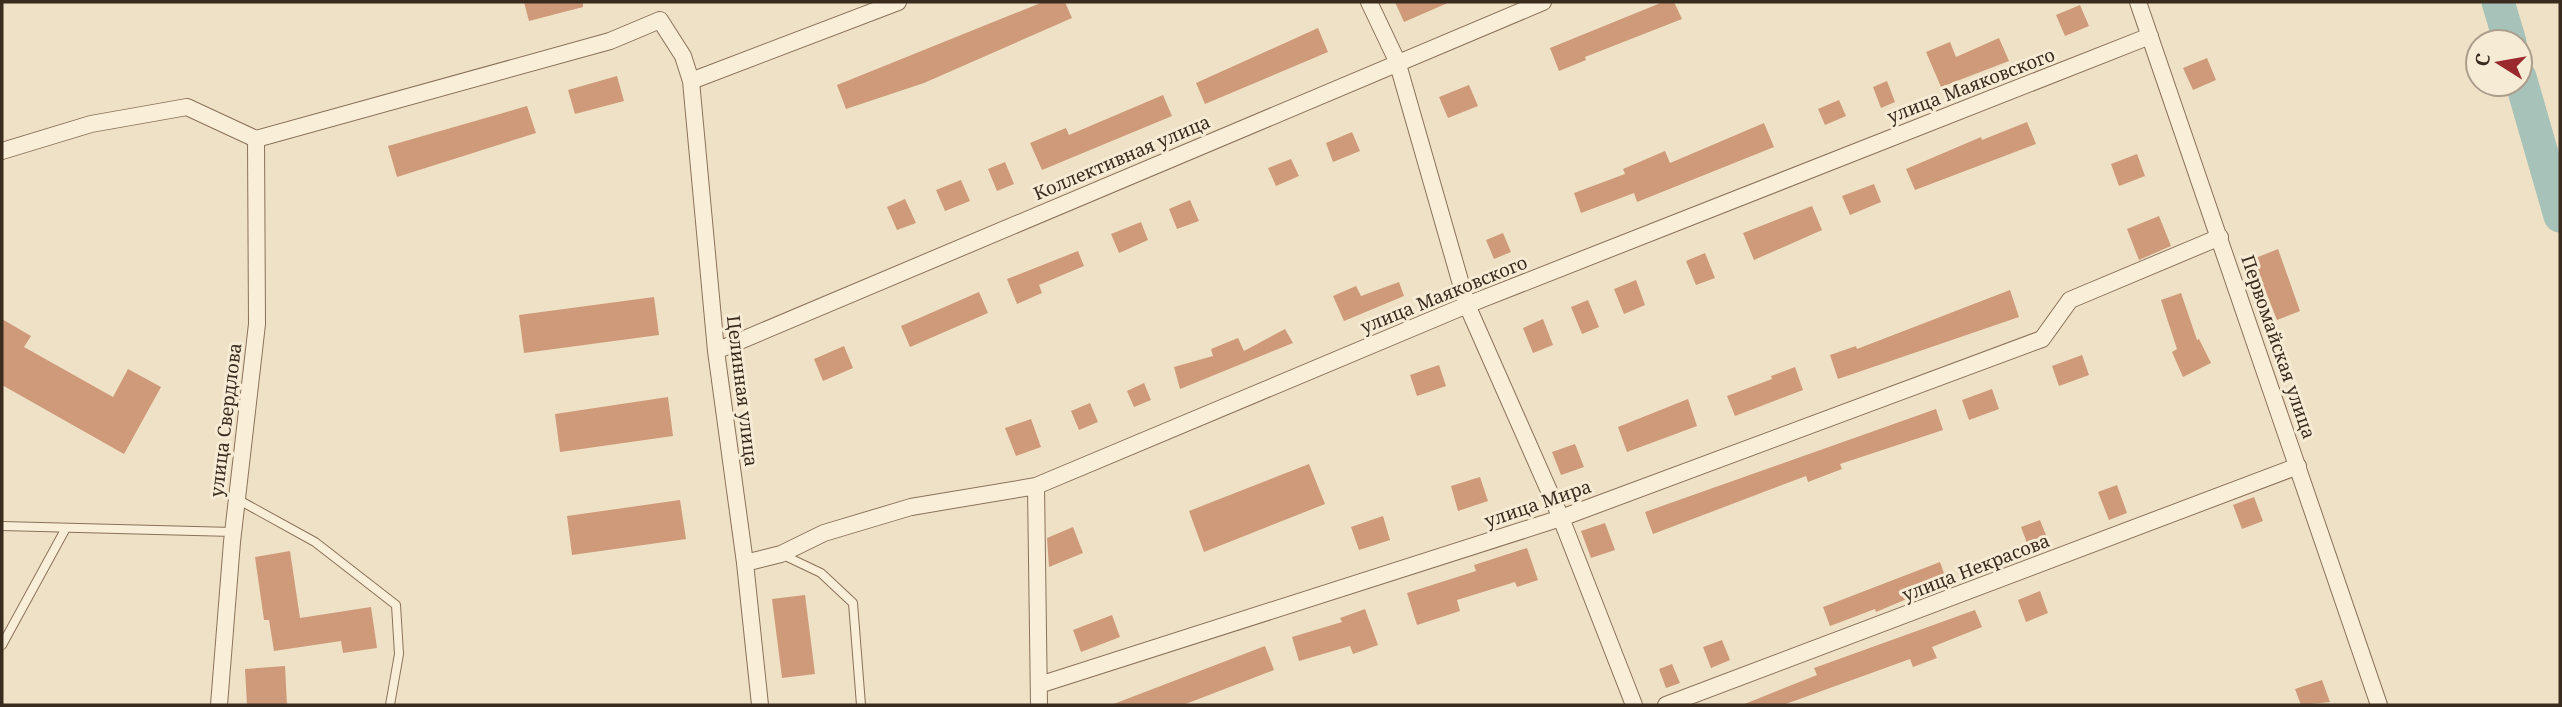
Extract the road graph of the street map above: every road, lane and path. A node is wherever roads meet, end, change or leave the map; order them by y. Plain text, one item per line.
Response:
1 (898, 2) edge
2 (1368, 2) edge
3 (1543, 2) edge
4 (2138, 2) edge
5 (2150, 36) junction
6 (1397, 61) junction
7 (691, 81) junction
8 (256, 139) junction
9 (2, 151) edge
10 (2220, 237) junction
11 (1467, 305) junction
12 (716, 351) junction
13 (2298, 466) junction
14 (1036, 486) junction
15 (237, 499) junction
16 (1562, 518) junction
17 (2, 526) edge
18 (66, 528) junction
19 (233, 532) junction
20 (781, 554) junction
21 (745, 562) junction
22 (2, 645) edge
23 (1039, 685) junction
24 (219, 705) edge
25 (390, 705) edge
26 (760, 705) edge
27 (861, 705) edge
28 (1039, 705) edge
29 (1634, 705) edge
30 (1666, 705) edge
31 (2379, 705) edge

1 - 7 street
2 - 6 street
3 - 6 street, Коллективная улица
4 - 5 street, Первомайская улица
5 - 10 street, Первомайская улица
5 - 11 street, улица Маяковского
6 - 11 street
6 - 12 street, Коллективная улица
7 - 8 street, Целинная улица
7 - 12 street, Целинная улица
8 - 9 street
8 - 15 street, улица Свердлова
10 - 13 street, Первомайская улица
10 - 16 street, улица Мира
11 - 14 street, улица Маяковского
11 - 16 street
12 - 21 street, Целинная улица
13 - 30 street, улица Некрасова
13 - 31 street, Первомайская улица
14 - 20 street, улица Маяковского
14 - 23 street
15 - 19 street, улица Свердлова
15 - 25 lane
16 - 23 street, улица Мира
16 - 29 street
17 - 18 lane
18 - 19 lane
18 - 22 lane
19 - 24 street, улица Свердлова
20 - 21 street, улица Маяковского
20 - 27 lane
21 - 26 street, Целинная улица
23 - 28 street

